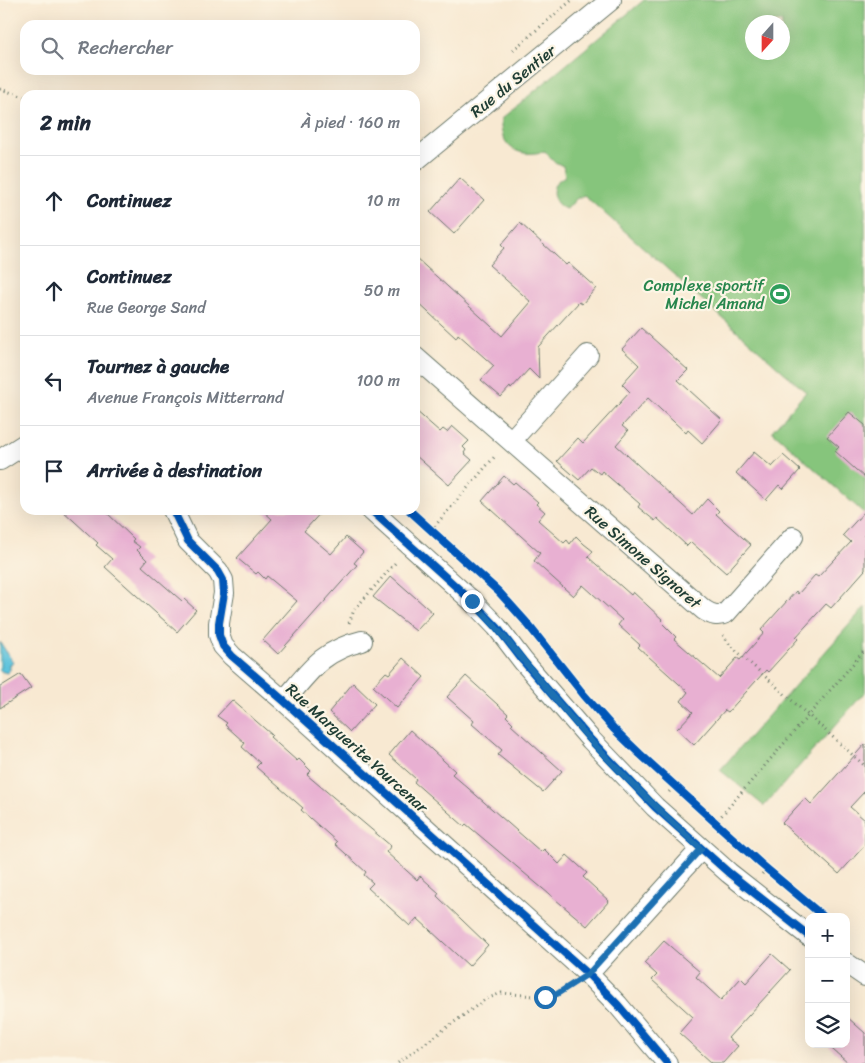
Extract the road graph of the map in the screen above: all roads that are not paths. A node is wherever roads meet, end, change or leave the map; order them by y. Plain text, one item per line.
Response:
1 (611, 0) edge
2 (420, 157) edge
3 (588, 355) dead end
4 (420, 362) edge
5 (505, 446) junction
6 (20, 447) edge
7 (0, 460) edge
8 (176, 515) edge
9 (376, 515) edge
10 (794, 537) dead end
11 (362, 641) dead end
12 (284, 701) junction
13 (701, 849) junction
14 (805, 933) edge
15 (850, 966) edge
16 (588, 974) junction
17 (865, 976) edge
18 (666, 1063) edge

1 - 2 street, Rue du Sentier
3 - 5 street
4 - 5 street, Rue Simone Signoret
5 - 10 street, Rue Simone Signoret
6 - 7 street
8 - 12 street, Rue Marguerite Yourcenar
9 - 13 street
11 - 12 street
12 - 16 street, Rue Marguerite Yourcenar
13 - 14 street
13 - 16 street
15 - 17 street
16 - 18 street, Rue Marguerite Yourcenar

